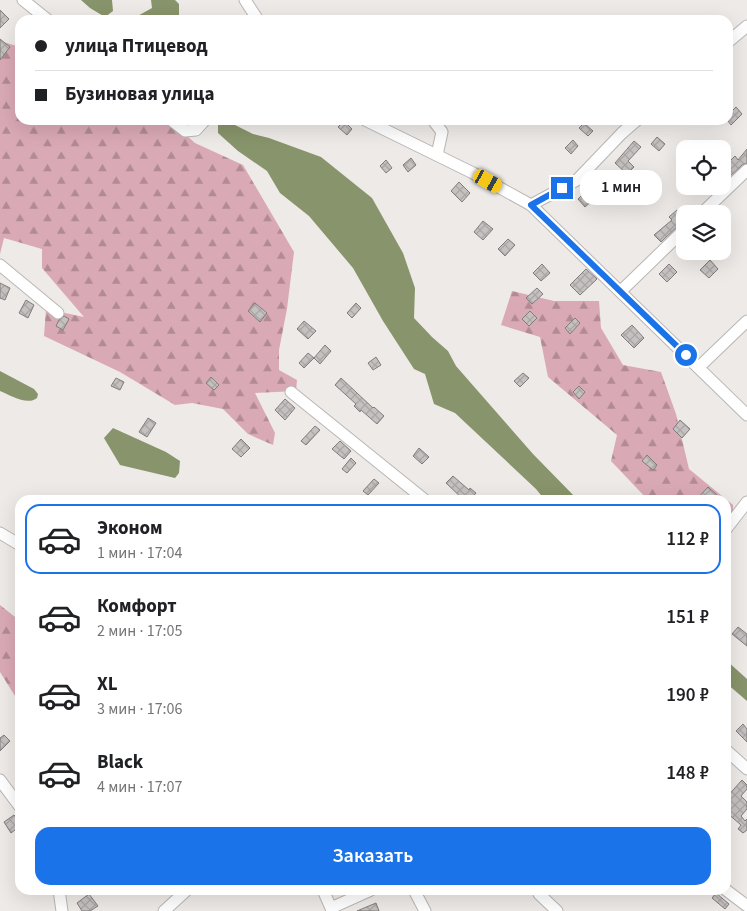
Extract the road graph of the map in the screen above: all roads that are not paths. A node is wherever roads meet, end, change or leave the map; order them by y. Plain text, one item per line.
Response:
1 (23, 0) edge
2 (244, 0) edge
3 (42, 15) edge
4 (254, 15) edge
5 (746, 27) edge
6 (733, 29) edge
7 (733, 38) edge
8 (177, 125) edge
9 (200, 125) edge
10 (374, 125) edge
11 (437, 125) edge
12 (631, 125) edge
13 (437, 155) junction
14 (747, 170) edge
15 (531, 205) junction
16 (710, 205) edge
17 (676, 238) edge
18 (0, 265) edge
19 (620, 291) junction
20 (58, 313) dead end
21 (747, 321) edge
22 (699, 367) junction
23 (291, 392) dead end
24 (747, 415) edge
25 (419, 495) edge
26 (747, 502) edge
27 (731, 523) edge
28 (0, 533) edge
29 (15, 541) edge
30 (731, 755) edge
31 (747, 769) edge
32 (0, 780) edge
33 (15, 800) edge
34 (731, 894) edge
35 (60, 895) edge
36 (182, 895) edge
37 (326, 895) edge
38 (360, 895) edge
39 (417, 895) edge
40 (540, 895) edge
41 (747, 906) edge
42 (62, 911) edge
43 (164, 911) edge
44 (425, 911) edge
45 (557, 911) edge

1 - 3 street
2 - 4 street
5 - 6 street
5 - 7 street
8 - 9 street
10 - 13 street
11 - 13 street
12 - 15 street
13 - 15 street
14 - 16 street
15 - 19 street
17 - 19 street
18 - 20 street
19 - 22 street
21 - 22 street
22 - 24 street
23 - 25 street
26 - 27 street
28 - 29 street
30 - 31 street
32 - 33 street
34 - 41 street
35 - 42 street
36 - 43 street
37 - 38 street
39 - 44 street
40 - 45 street

